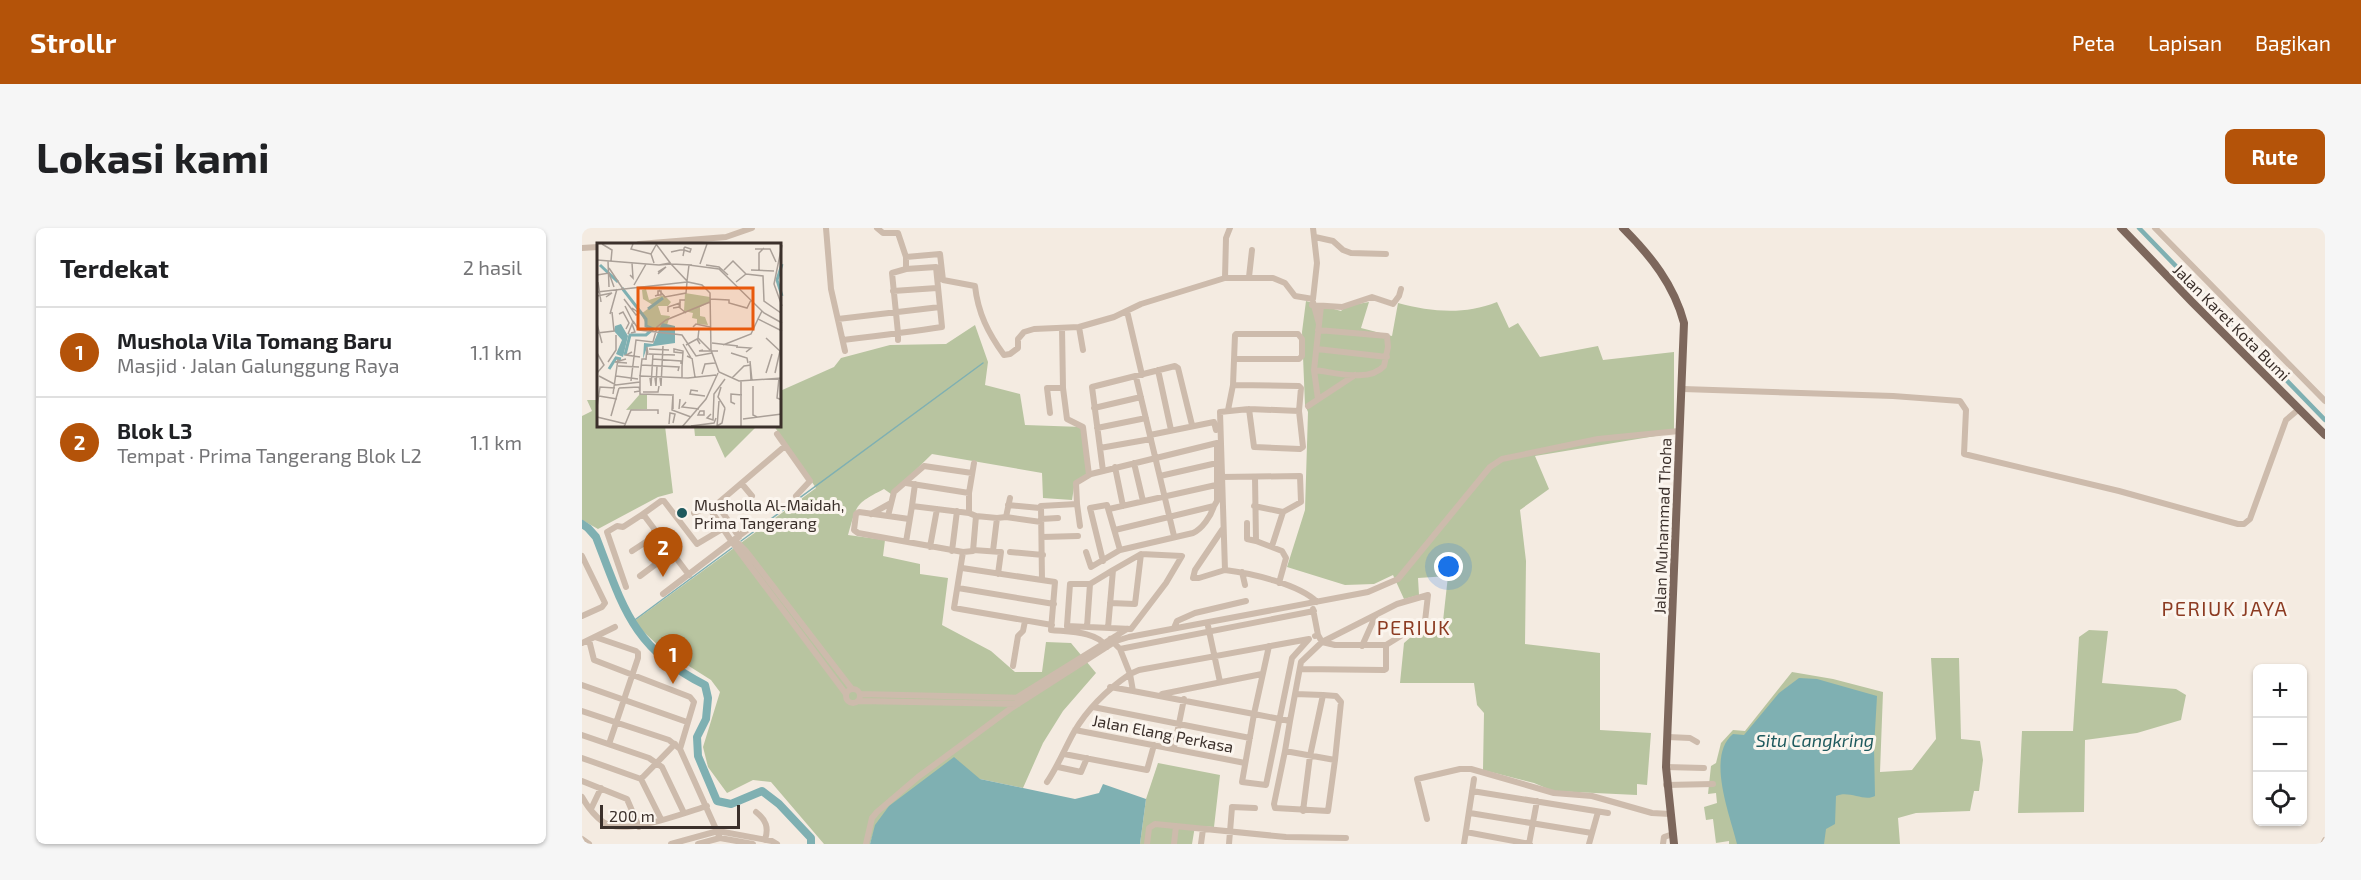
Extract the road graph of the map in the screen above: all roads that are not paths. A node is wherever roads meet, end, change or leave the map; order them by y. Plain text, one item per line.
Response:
1 (752, 228) edge
2 (826, 228) edge
3 (877, 228) edge
4 (1230, 228) edge
5 (1313, 228) edge
6 (1623, 228) edge
7 (2121, 228) edge
8 (2155, 228) edge
9 (1316, 237) junction
10 (651, 243) edge
11 (597, 247) edge
12 (582, 248) edge
13 (1252, 250) dead end
14 (1386, 254) dead end
15 (906, 257) junction
16 (906, 269) junction
17 (1249, 277) junction
18 (1225, 278) junction
19 (938, 288) junction
20 (1401, 289) dead end
21 (893, 291) junction
22 (1313, 302) junction
23 (1321, 306) junction
24 (940, 307) junction
25 (1127, 311) junction
26 (895, 312) junction
27 (838, 319) junction
28 (1079, 327) junction
29 (1319, 327) junction
30 (1062, 328) junction
31 (898, 336) junction
32 (843, 340) junction
33 (1317, 349) junction
34 (1083, 350) dead end
35 (845, 351) dead end
36 (1386, 357) junction
37 (1234, 359) junction
38 (1158, 370) junction
39 (1314, 370) junction
40 (1356, 375) junction
41 (1139, 376) junction
42 (1233, 386) junction
43 (1063, 388) junction
44 (1683, 389) junction
45 (1141, 397) junction
46 (1318, 399) junction
47 (2325, 401) edge
48 (1308, 406) dead end
49 (1094, 408) junction
50 (1249, 409) junction
51 (2300, 409) junction
52 (1228, 410) junction
53 (1299, 411) junction
54 (1050, 413) dead end
55 (1146, 418) junction
56 (1191, 425) junction
57 (1097, 429) junction
58 (1171, 430) junction
59 (1679, 431) junction
60 (777, 434) dead end
61 (2325, 435) edge
62 (1150, 437) junction
63 (1217, 443) junction
64 (785, 446) junction
65 (1100, 448) junction
66 (1156, 458) junction
67 (1217, 462) junction
68 (974, 463) dead end
69 (1134, 463) junction
70 (1115, 467) junction
71 (1103, 471) junction
72 (972, 473) junction
73 (1089, 475) junction
74 (1160, 476) junction
75 (1222, 477) junction
76 (1255, 477) junction
77 (906, 483) junction
78 (742, 484) junction
79 (915, 484) junction
80 (1216, 485) junction
81 (969, 493) junction
82 (752, 496) dead end
83 (796, 496) dead end
84 (1165, 496) junction
85 (1143, 501) junction
86 (891, 503) junction
87 (1077, 504) junction
88 (912, 506) junction
89 (1123, 506) junction
90 (1214, 506) junction
91 (1254, 506) junction
92 (1040, 508) junction
93 (937, 509) junction
94 (1109, 509) junction
95 (957, 511) junction
96 (1283, 512) junction
97 (694, 513) dead end
98 (969, 513) junction
99 (643, 514) junction
100 (871, 514) junction
101 (888, 516) junction
102 (976, 516) junction
103 (1006, 517) junction
104 (1170, 517) junction
105 (997, 518) junction
106 (1058, 518) dead end
107 (909, 519) junction
108 (1041, 520) junction
109 (756, 523) dead end
110 (1247, 523) dead end
111 (1080, 526) dead end
112 (724, 528) junction
113 (1115, 530) junction
114 (1222, 530) junction
115 (658, 534) junction
116 (1077, 536) dead end
117 (1174, 536) junction
118 (1042, 537) junction
119 (735, 540) junction
120 (1256, 541) junction
121 (906, 542) junction
122 (1272, 546) junction
123 (930, 547) junction
124 (952, 550) junction
125 (973, 550) junction
126 (1120, 550) junction
127 (632, 551) dead end
128 (993, 551) junction
129 (672, 552) junction
130 (963, 552) junction
131 (1010, 552) dead end
132 (1086, 552) dead end
133 (1141, 554) junction
134 (1043, 555) junction
135 (582, 556) edge
136 (1103, 561) junction
137 (962, 568) junction
138 (1113, 570) junction
139 (1225, 570) junction
140 (1242, 572) junction
141 (998, 574) junction
142 (689, 575) junction
143 (640, 576) dead end
144 (1042, 580) junction
145 (1279, 583) junction
146 (1090, 584) junction
147 (1245, 585) dead end
148 (626, 587) dead end
149 (958, 588) junction
150 (663, 594) dead end
151 (1246, 601) dead end
152 (1315, 602) junction
153 (1110, 603) junction
154 (1054, 604) junction
155 (1135, 604) junction
156 (1147, 605) junction
157 (1226, 606) junction
158 (1314, 611) junction
159 (582, 616) edge
160 (1375, 616) junction
161 (1228, 619) junction
162 (1025, 621) junction
163 (1207, 622) junction
164 (1052, 625) junction
165 (615, 627) dead end
166 (1087, 627) junction
167 (1108, 628) junction
168 (1174, 628) junction
169 (1129, 629) junction
170 (1209, 630) junction
171 (1149, 633) junction
172 (1137, 635) junction
173 (1318, 635) junction
174 (1309, 639) junction
175 (589, 640) edge
176 (1150, 641) junction
177 (1322, 642) junction
178 (1109, 643) junction
179 (1386, 645) junction
180 (1269, 646) junction
181 (1362, 646) junction
182 (1120, 649) junction
183 (1216, 656) junction
184 (1013, 666) dead end
185 (1300, 669) junction
186 (633, 674) junction
187 (1130, 674) junction
188 (1262, 674) junction
189 (1220, 682) junction
190 (582, 685) edge
191 (1110, 687) junction
192 (852, 689) junction
193 (1133, 691) junction
194 (846, 694) junction
195 (1295, 694) junction
196 (1158, 695) junction
197 (1323, 695) junction
198 (859, 698) junction
199 (1184, 699) junction
200 (625, 700) junction
201 (1015, 703) junction
202 (1093, 708) junction
203 (582, 711) edge
204 (1254, 714) junction
205 (1280, 719) junction
206 (1290, 721) junction
207 (687, 722) junction
208 (617, 723) junction
209 (1178, 725) junction
210 (1075, 730) junction
211 (582, 735) edge
212 (1668, 737) junction
213 (1250, 738) junction
214 (1697, 742) dead end
215 (609, 744) junction
216 (1154, 745) junction
217 (677, 746) junction
218 (1174, 748) junction
219 (1285, 751) junction
220 (1064, 754) junction
221 (1310, 756) junction
222 (582, 758) edge
223 (1087, 759) junction
224 (1335, 760) junction
225 (656, 762) junction
226 (1245, 763) junction
227 (1058, 766) junction
228 (1666, 767) junction
229 (1704, 768) dead end
230 (641, 779) junction
231 (1474, 779) dead end
232 (582, 781) edge
233 (1047, 782) dead end
234 (1713, 784) dead end
235 (1666, 785) junction
236 (601, 788) junction
237 (1472, 791) junction
238 (582, 797) edge
239 (1537, 801) junction
240 (706, 806) junction
241 (1255, 808) dead end
242 (591, 809) junction
243 (1303, 811) junction
244 (756, 812) dead end
245 (1598, 812) junction
246 (684, 813) junction
247 (1470, 813) junction
248 (1608, 813) dead end
249 (1670, 814) junction
250 (661, 819) junction
251 (1427, 819) dead end
252 (1533, 823) junction
253 (1176, 826) junction
254 (639, 827) junction
255 (1203, 829) junction
256 (718, 831) junction
257 (1230, 832) junction
258 (1466, 832) junction
259 (1592, 833) junction
260 (1672, 834) junction
261 (720, 838) junction
262 (1346, 838) dead end
263 (582, 839) edge
264 (765, 840) junction
265 (1286, 840) edge
266 (2325, 840) edge
267 (1517, 843) edge
268 (589, 844) edge
269 (670, 844) edge
270 (698, 844) edge
271 (753, 844) edge
272 (777, 844) edge
273 (866, 844) edge
274 (1147, 844) edge
275 (1174, 844) edge
276 (1201, 844) edge
277 (1229, 844) edge
278 (1464, 844) edge
279 (1530, 844) edge
280 (1589, 844) edge
281 (1663, 844) edge
282 (1674, 844) edge
283 (2323, 844) edge

1 - 10 street
2 - 27 street
3 - 15 street
4 - 18 street
5 - 9 street
6 - 44 main road, Jalan Muhammad Thoha
7 - 51 main road, Jalan Karet Kota Bumi
8 - 47 street
9 - 14 street
9 - 22 street
11 - 12 street
13 - 17 street
15 - 16 street
15 - 30 street
16 - 19 street
16 - 21 street
17 - 18 street
17 - 22 street
18 - 25 street
19 - 21 street
19 - 24 street
20 - 23 street
21 - 26 street
22 - 23 street
22 - 29 street
23 - 29 street
24 - 26 street
24 - 31 street
25 - 28 street
25 - 41 street
26 - 27 street
26 - 31 street
27 - 32 street
28 - 30 street
28 - 34 street
29 - 33 street
29 - 36 street
30 - 43 street
31 - 32 street
32 - 35 street
33 - 36 street
33 - 39 street
36 - 40 street
37 - 37 street
37 - 42 street
38 - 41 street
38 - 56 street
38 - 58 street
39 - 40 street
39 - 46 street
40 - 46 street
41 - 45 street
41 - 49 street
42 - 52 street
42 - 53 street
43 - 54 street
43 - 73 street
44 - 51 street
44 - 59 main road, Jalan Muhammad Thoha
45 - 49 street
45 - 55 street
46 - 48 street
49 - 57 street
50 - 52 street
50 - 53 street
50 - 53 street
51 - 61 main road, Jalan Karet Kota Bumi
52 - 75 street
55 - 57 street
55 - 62 street
56 - 58 street
56 - 63 street
57 - 65 street
58 - 62 street
59 - 152 street
59 - 212 main road, Jalan Muhammad Thoha
60 - 64 street
62 - 65 street
62 - 66 street
63 - 66 street
63 - 67 street
64 - 78 street
64 - 83 street
65 - 71 street
66 - 69 street
66 - 74 street
67 - 74 street
67 - 80 street
68 - 72 street
69 - 70 street
69 - 85 street
70 - 71 street
70 - 89 street
71 - 73 street
72 - 77 street
72 - 81 street
73 - 87 street
74 - 84 street
75 - 76 street
75 - 114 street
76 - 91 street
76 - 96 street
77 - 79 street
77 - 86 street
78 - 82 street
78 - 119 street
79 - 81 street
79 - 88 street
80 - 84 street
80 - 90 street
81 - 98 street
84 - 85 street
84 - 104 street
85 - 89 street
86 - 100 street
86 - 101 street
87 - 92 street
87 - 111 street
88 - 93 street
88 - 107 street
89 - 94 street
90 - 104 street
90 - 117 street
91 - 96 street
91 - 120 street
92 - 103 street
92 - 108 street
93 - 95 street
93 - 123 street
94 - 113 street
94 - 136 street
95 - 98 street
95 - 124 street
96 - 122 street
97 - 112 street
98 - 102 street
99 - 112 street
99 - 115 street
99 - 148 street
100 - 101 street
100 - 121 street
101 - 107 street
102 - 105 street
102 - 125 street
103 - 105 street
103 - 108 street
104 - 113 street
104 - 117 street
105 - 128 street
106 - 108 street
107 - 121 street
108 - 118 street
109 - 119 street
110 - 120 street
112 - 119 street
113 - 126 street
114 - 139 street
114 - 139 street
115 - 127 street
115 - 129 street
116 - 118 street
117 - 126 street
118 - 134 street
119 - 142 street
119 - 192 street
119 - 194 street
120 - 122 street
121 - 123 street
122 - 145 street
123 - 124 street
124 - 130 street
125 - 128 street
125 - 130 street
126 - 136 street
128 - 141 street
129 - 142 street
129 - 143 street
130 - 137 street
131 - 134 street
132 - 136 street
133 - 138 street
133 - 155 street
133 - 156 street
134 - 144 street
135 - 159 street
137 - 141 street
137 - 149 street
138 - 146 street
138 - 153 street
139 - 140 street
140 - 145 street
140 - 147 street
141 - 144 street
142 - 150 street
144 - 154 street
145 - 152 street
146 - 166 street
146 - 166 street
149 - 154 street
149 - 162 street
151 - 157 street
152 - 158 street
152 - 161 street
153 - 155 street
153 - 167 street
154 - 164 street
155 - 156 street
156 - 169 street
157 - 161 street
157 - 168 street
158 - 170 street
158 - 173 street
160 - 177 street
160 - 179 street
160 - 181 street
161 - 163 street
162 - 164 street
162 - 184 street
163 - 168 street
163 - 170 street
164 - 178 street
165 - 175 street
166 - 167 street
167 - 169 street
168 - 171 street
169 - 172 street
169 - 178 street
170 - 176 street
170 - 183 street
171 - 172 street
171 - 176 street
172 - 178 street
173 - 174 street
173 - 177 street
174 - 180 street
174 - 205 street
175 - 186 street
175 - 186 street
176 - 182 street
177 - 181 street
177 - 185 street
178 - 182 street
178 - 201 street
178 - 201 street
179 - 181 street
179 - 185 street
180 - 183 street
180 - 188 street
182 - 187 street
183 - 187 street
183 - 189 street
185 - 195 street
186 - 200 street
186 - 207 street
187 - 191 street
187 - 193 street
188 - 189 street
188 - 204 street
189 - 196 street
190 - 200 street
191 - 193 street
191 - 202 street
192 - 194 street
192 - 198 street
193 - 196 street
194 - 198 street
195 - 197 street
195 - 206 street
196 - 199 street
197 - 221 street
197 - 224 street
198 - 201 street
199 - 204 street
199 - 209 street
200 - 207 street
200 - 208 street
201 - 273 street
202 - 209 street
202 - 210 street
203 - 208 street
204 - 205 street
204 - 213 street
205 - 206 street
205 - 226 street
206 - 219 street
207 - 217 street
208 - 215 street
208 - 217 street
209 - 213 street
209 - 218 street
210 - 216 street, Jalan Elang Perkasa
210 - 220 street
211 - 215 street
212 - 214 street
212 - 228 main road, Jalan Muhammad Thoha
213 - 226 street
215 - 225 street
216 - 218 street, Jalan Elang Perkasa
216 - 223 street
217 - 225 street
217 - 240 street
218 - 226 street, Jalan Elang Perkasa
219 - 221 street
219 - 243 street
220 - 223 street
220 - 227 street
221 - 224 street
221 - 243 street
222 - 230 street
223 - 227 street
224 - 243 street
225 - 230 street
225 - 246 street
227 - 233 street
228 - 229 street
228 - 235 main road, Jalan Muhammad Thoha
230 - 250 street
231 - 237 street
232 - 236 street
234 - 235 street
235 - 249 main road, Jalan Muhammad Thoha
236 - 242 street
236 - 254 street
237 - 239 street
237 - 247 street
238 - 242 street
239 - 245 street
239 - 252 street
240 - 246 street
240 - 256 street
241 - 257 street
242 - 254 street
244 - 264 street
245 - 248 street
245 - 259 street
246 - 250 street
247 - 252 street
247 - 258 street
249 - 251 street
249 - 260 main road, Jalan Muhammad Thoha
250 - 254 street
252 - 259 street
252 - 279 street
253 - 255 street
253 - 274 street
253 - 275 street
255 - 257 street
255 - 276 street
256 - 261 street
256 - 264 street
256 - 269 street
257 - 265 street
257 - 277 street
258 - 267 street
258 - 278 street
259 - 280 street
260 - 281 street
260 - 282 main road, Jalan Muhammad Thoha
261 - 270 street
261 - 271 street
262 - 265 street
263 - 268 street
264 - 272 street
266 - 283 street
267 - 279 street

